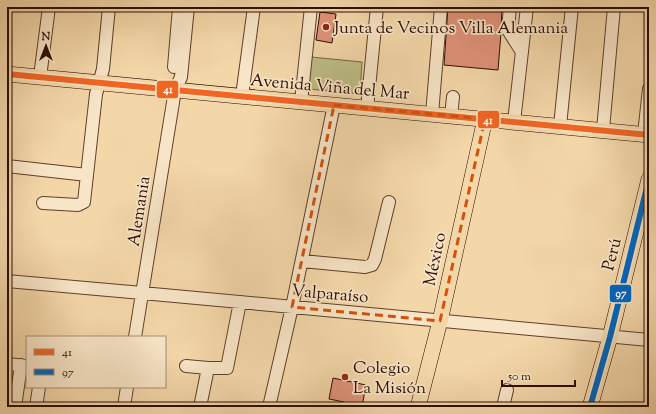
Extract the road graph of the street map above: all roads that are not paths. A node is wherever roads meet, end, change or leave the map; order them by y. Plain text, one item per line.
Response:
1 (49, 7) edge
2 (109, 7) edge
3 (179, 7) edge
4 (188, 7) edge
5 (254, 7) edge
6 (311, 7) edge
7 (377, 7) edge
8 (441, 7) edge
9 (510, 7) edge
10 (527, 7) edge
11 (572, 7) edge
12 (614, 7) edge
13 (522, 52) junction
14 (7, 74) edge
15 (40, 77) junction
16 (100, 83) junction
17 (649, 89) edge
18 (175, 90) junction
19 (242, 96) junction
20 (453, 97) dead end
21 (301, 102) junction
22 (334, 105) junction
23 (367, 108) junction
24 (432, 114) junction
25 (451, 116) junction
26 (484, 119) junction
27 (514, 122) junction
28 (560, 126) junction
29 (602, 130) junction
30 (647, 135) edge
31 (7, 166) edge
32 (87, 176) junction
33 (649, 179) edge
34 (389, 202) dead end
35 (43, 203) dead end
36 (302, 261) junction
37 (7, 281) edge
38 (142, 293) junction
39 (240, 302) junction
40 (292, 307) junction
41 (440, 321) junction
42 (135, 336) edge
43 (610, 337) junction
44 (649, 340) edge
45 (7, 364) edge
46 (24, 366) edge
47 (186, 366) dead end
48 (208, 368) junction
49 (39, 388) edge
50 (127, 388) edge
51 (507, 390) dead end
52 (15, 407) edge
53 (36, 407) edge
54 (124, 407) edge
55 (200, 407) edge
56 (269, 407) edge
57 (418, 407) edge
58 (503, 407) edge
59 (590, 407) edge

1 - 15 street
2 - 16 street
3 - 18 street, Alemania
4 - 18 street, Alemania
5 - 19 street
6 - 21 street
7 - 23 street
8 - 24 street
9 - 13 street
10 - 13 street
11 - 28 street
12 - 29 street
13 - 27 street
14 - 15 main road, Avenida Viña del Mar
15 - 16 main road, Avenida Viña del Mar
16 - 18 main road, Avenida Viña del Mar
16 - 32 street
17 - 30 street
18 - 19 main road, Avenida Viña del Mar
18 - 38 street, Alemania
19 - 21 main road, Avenida Viña del Mar
20 - 25 street
21 - 22 main road, Avenida Viña del Mar
22 - 23 main road, Avenida Viña del Mar
22 - 36 street
23 - 24 main road, Avenida Viña del Mar
24 - 25 main road, Avenida Viña del Mar
25 - 26 main road, Avenida Viña del Mar
26 - 27 main road, Avenida Viña del Mar
26 - 41 main road, México
27 - 28 main road, Avenida Viña del Mar
28 - 29 main road, Avenida Viña del Mar
29 - 30 main road, Avenida Viña del Mar
31 - 32 street
32 - 35 street
33 - 43 main road, Perú
34 - 36 street
36 - 40 street
37 - 38 street, Valparaíso
38 - 39 street, Valparaíso
38 - 42 street, Alemania
39 - 40 street, Valparaíso
39 - 48 street
40 - 41 street, Valparaíso
40 - 56 street
41 - 43 street, Valparaíso
41 - 57 main road, México
43 - 44 street, Valparaíso
43 - 59 main road, Perú
45 - 46 street
46 - 52 street
47 - 48 street
48 - 55 street
49 - 53 street
50 - 54 street
51 - 58 street

